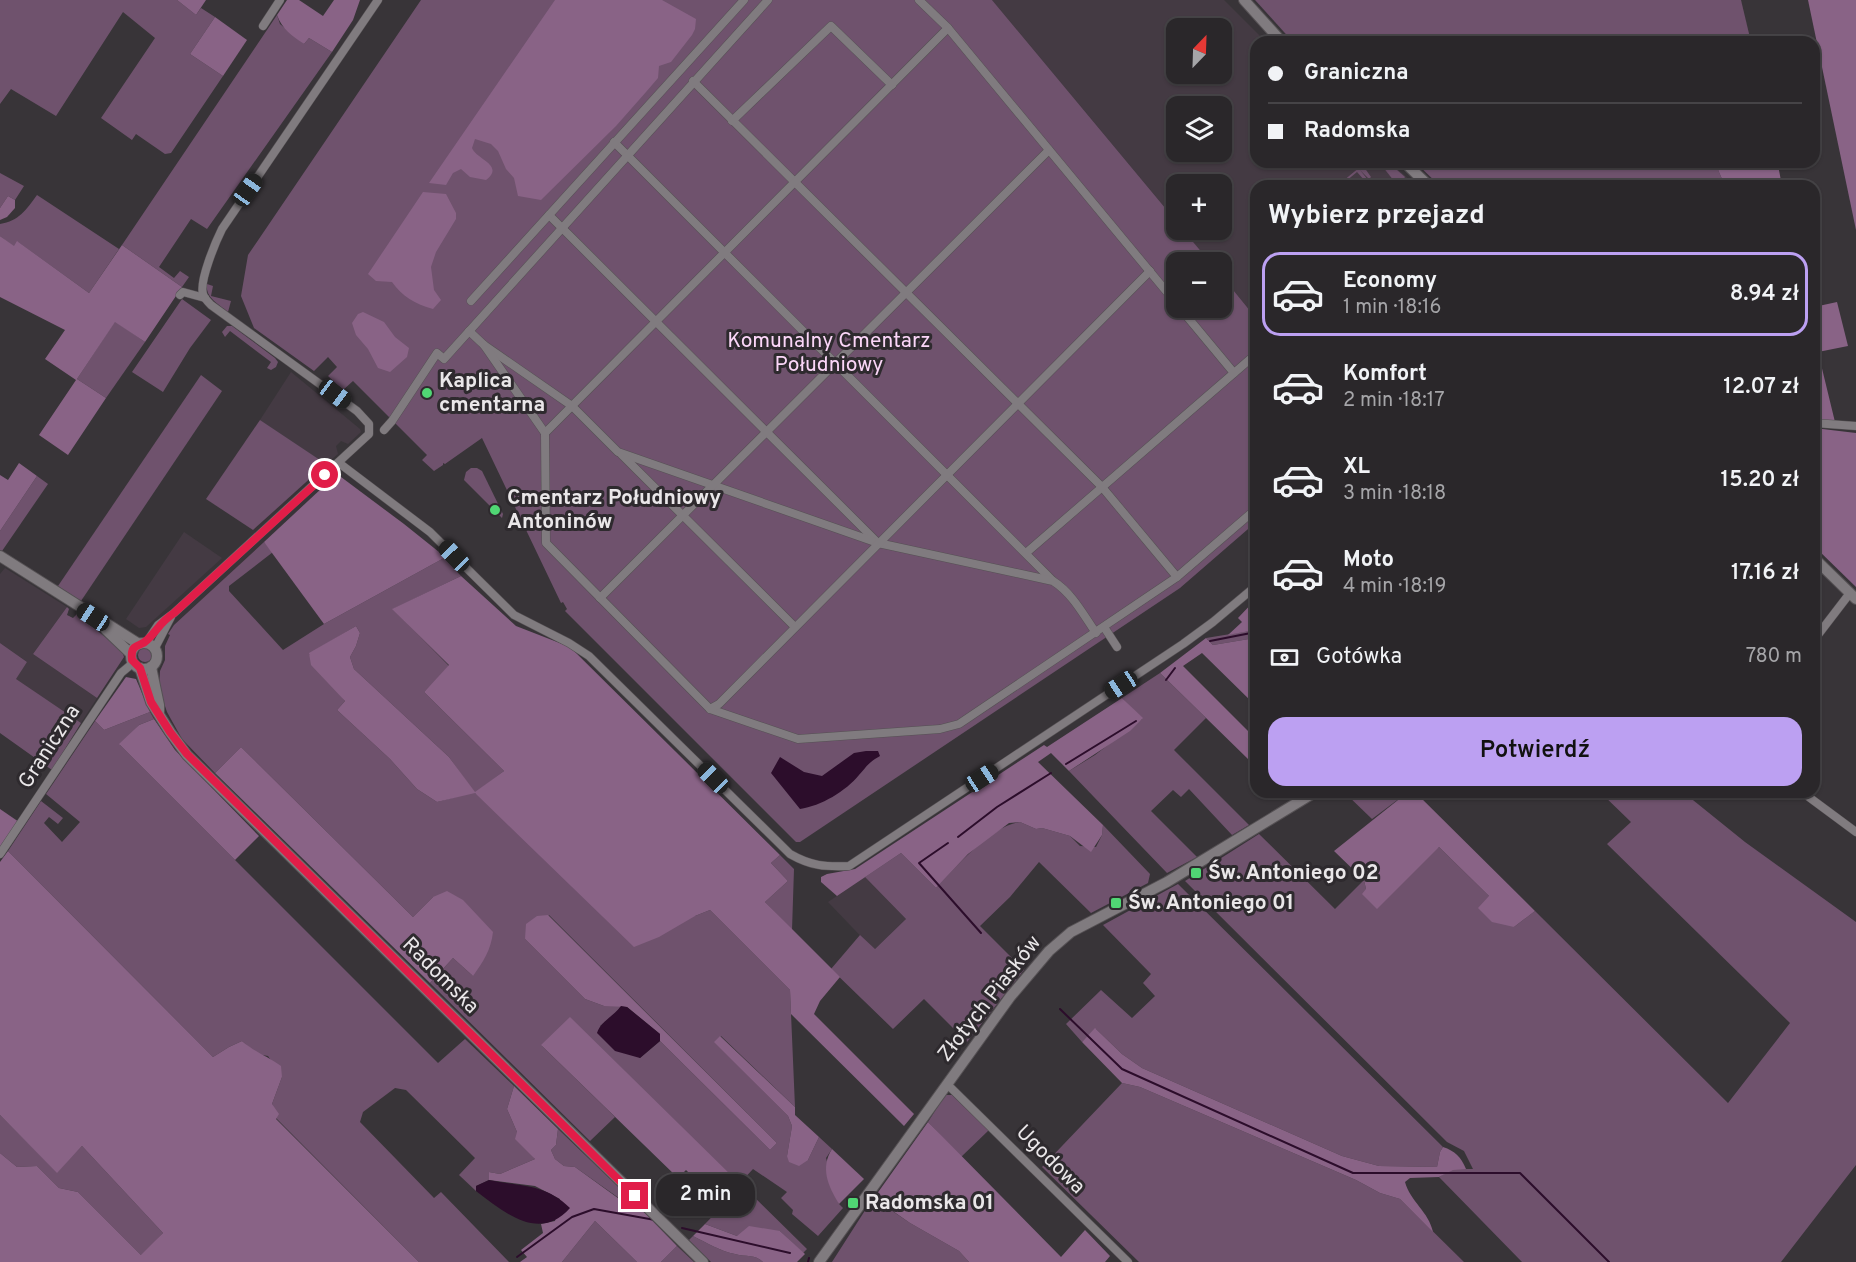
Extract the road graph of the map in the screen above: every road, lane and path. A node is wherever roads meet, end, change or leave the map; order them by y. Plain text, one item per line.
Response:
1 (280, 0) edge
2 (378, 0) edge
3 (744, 0) edge
4 (768, 0) edge
5 (919, 0) edge
6 (1245, 0) edge
7 (263, 26) dead end
8 (948, 28) junction
9 (1277, 36) edge
10 (693, 81) junction
11 (892, 85) junction
12 (732, 121) junction
13 (614, 142) junction
14 (1049, 150) junction
15 (628, 155) junction
16 (1410, 168) edge
17 (1423, 180) edge
18 (795, 183) junction
19 (549, 215) junction
20 (562, 227) junction
21 (725, 252) junction
22 (1150, 271) junction
23 (1166, 291) edge
24 (906, 293) junction
25 (180, 295) dead end
26 (205, 298) junction
27 (471, 301) dead end
28 (1188, 318) edge
29 (656, 322) junction
30 (469, 331) junction
31 (484, 345) junction
32 (1250, 359) edge
33 (836, 363) junction
34 (1234, 373) junction
35 (1017, 403) junction
36 (572, 406) junction
37 (1820, 423) edge
38 (1856, 426) edge
39 (384, 430) dead end
40 (766, 432) junction
41 (545, 433) junction
42 (618, 452) junction
43 (339, 463) junction
44 (947, 474) junction
45 (715, 486) junction
46 (1102, 487) junction
47 (1250, 514) edge
48 (683, 516) junction
49 (878, 543) junction
50 (1026, 553) junction
51 (1, 559) edge
52 (1820, 564) edge
53 (1177, 577) junction
54 (1053, 580) junction
55 (1250, 591) edge
56 (1853, 596) edge
57 (600, 598) junction
58 (93, 617) junction
59 (795, 627) junction
60 (1104, 627) junction
61 (1095, 633) junction
62 (1820, 633) edge
63 (146, 645) junction
64 (1117, 647) dead end
65 (139, 663) junction
66 (710, 709) junction
67 (1305, 798) edge
68 (1810, 798) edge
69 (1856, 832) edge
70 (0, 854) edge
71 (948, 1085) junction
72 (703, 1262) edge
73 (819, 1262) edge
74 (1128, 1262) edge

1 - 7 street
2 - 26 street
3 - 13 street
4 - 10 street
5 - 8 street
6 - 9 street
8 - 11 street
8 - 14 street
10 - 12 street
10 - 15 street
11 - 12 street
11 - 18 street
12 - 18 street
13 - 15 street
13 - 19 street
14 - 22 street
14 - 24 street
15 - 20 street
15 - 21 street
16 - 17 street
18 - 21 street
18 - 24 street
19 - 20 street
19 - 27 street
20 - 29 street
20 - 30 street
21 - 29 street
21 - 33 street
22 - 23 street
22 - 35 street
24 - 33 street
24 - 35 street
25 - 26 street
26 - 43 street
28 - 34 street
29 - 36 street
29 - 40 street
30 - 31 street
30 - 39 street
31 - 36 street
31 - 41 street
32 - 34 street
33 - 40 street
33 - 44 street
34 - 46 street
35 - 44 street
35 - 46 street
36 - 41 street
36 - 42 street
37 - 38 street
40 - 45 street
40 - 49 street
41 - 57 street
42 - 45 street
42 - 48 street
43 - 55 street
43 - 63 street
44 - 49 street
44 - 50 street
45 - 48 street
45 - 49 street
46 - 50 street
46 - 53 street
47 - 53 street
48 - 57 street
48 - 59 street
49 - 54 street
49 - 59 street
50 - 54 street
51 - 58 street
52 - 56 street
53 - 60 street
54 - 61 street
56 - 62 street
57 - 66 street
58 - 63 street
58 - 65 street
59 - 66 street
60 - 61 street
60 - 64 street
61 - 66 street
63 - 65 street
63 - 65 street
65 - 70 street, Graniczna
65 - 72 street, Radomska
67 - 71 street, Złotych Piasków
68 - 69 street
71 - 73 street, Złotych Piasków
71 - 74 street, Ugodowa

